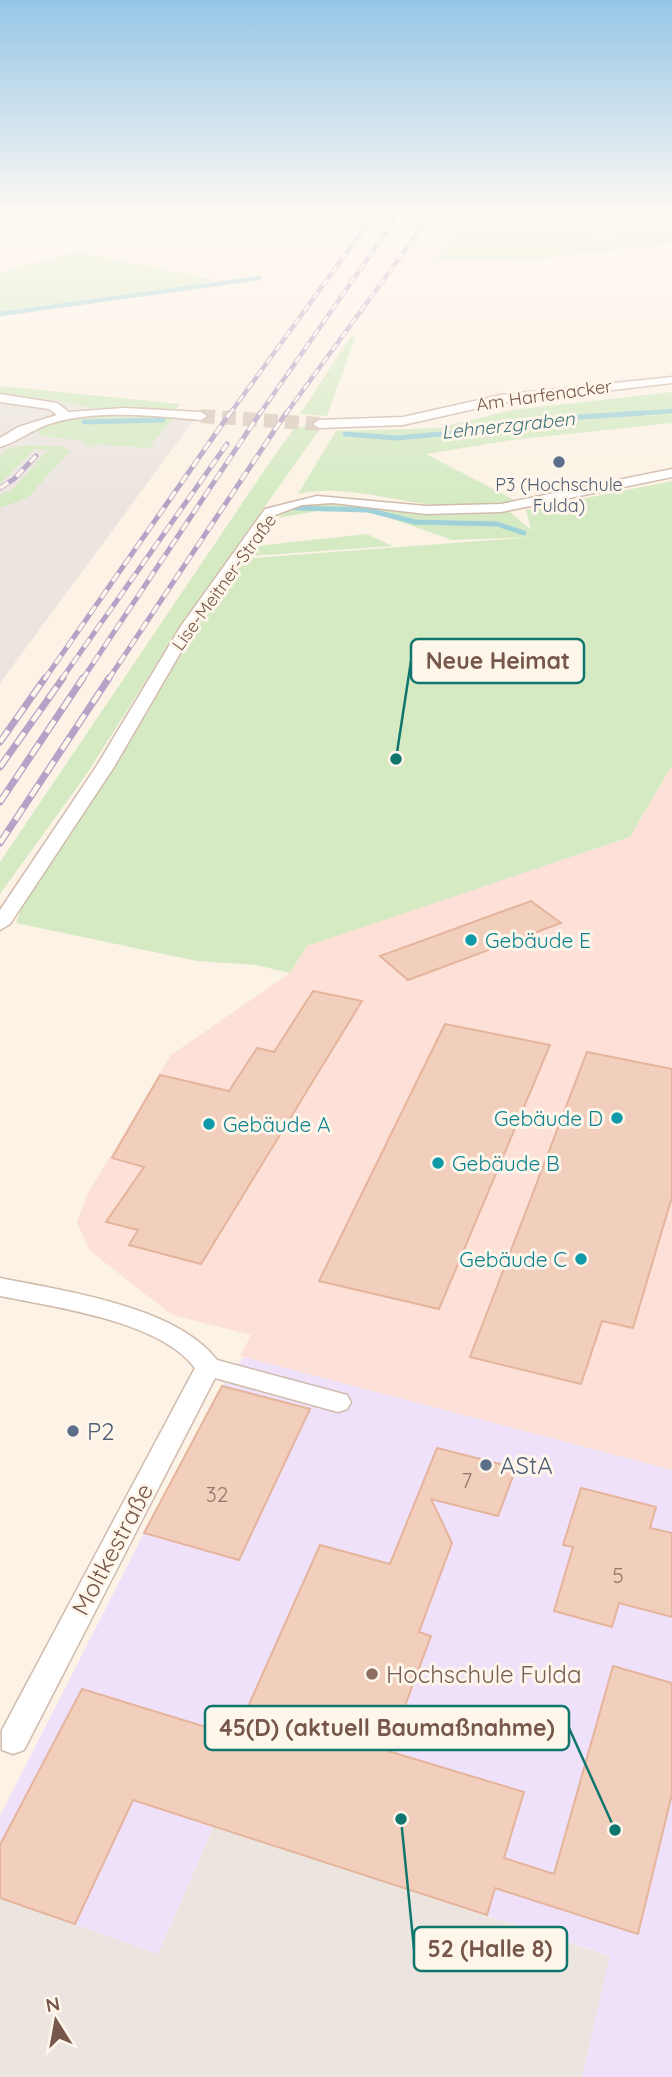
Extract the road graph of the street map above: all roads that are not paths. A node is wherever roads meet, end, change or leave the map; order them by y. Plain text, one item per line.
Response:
1 (672, 380) edge
2 (0, 398) edge
3 (17, 415) junction
4 (66, 416) junction
5 (201, 416) tunnel mouth
6 (319, 424) tunnel mouth
7 (0, 443) edge
8 (672, 473) edge
9 (0, 924) edge
10 (0, 1287) edge
11 (206, 1363) junction
12 (338, 1402) dead end
13 (13, 1740) dead end

1 - 6 street, Am Harfenacker
2 - 3 street
3 - 4 street
3 - 4 street
3 - 7 street
4 - 5 street
8 - 9 street, Lise-Meitner-Straße
10 - 11 street
11 - 12 street
11 - 13 street, Moltkestraße

